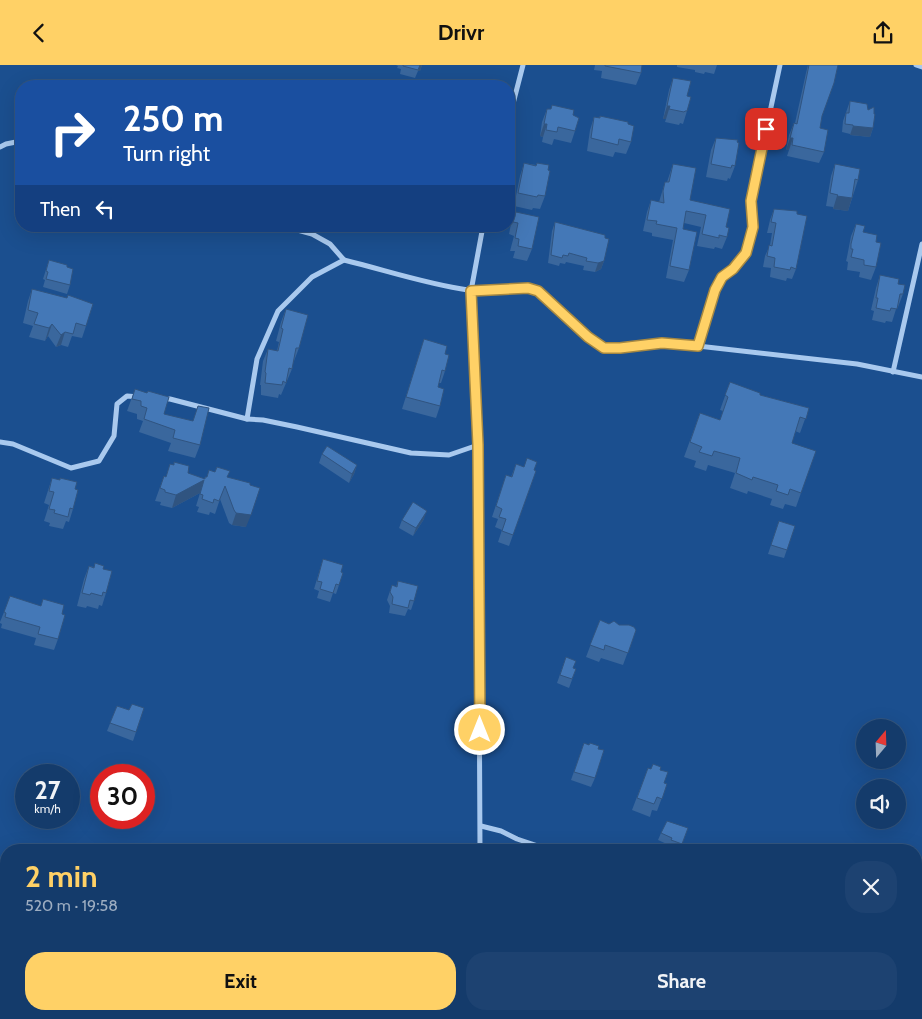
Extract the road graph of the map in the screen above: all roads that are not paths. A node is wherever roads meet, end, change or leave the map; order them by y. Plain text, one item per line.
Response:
1 (523, 65) edge
2 (780, 65) edge
3 (916, 65) edge
4 (922, 67) edge
5 (515, 96) edge
6 (15, 142) edge
7 (0, 147) edge
8 (305, 232) edge
9 (482, 232) edge
10 (922, 244) edge
11 (344, 260) junction
12 (471, 291) junction
13 (698, 346) junction
14 (893, 372) junction
15 (922, 377) edge
16 (144, 397) edge
17 (153, 398) edge
18 (247, 419) junction
19 (0, 442) edge
20 (478, 445) junction
21 (481, 826) junction
22 (480, 844) edge
23 (532, 844) edge

1 - 5 street
2 - 13 street
3 - 4 street
6 - 7 street
8 - 11 street
9 - 12 street
10 - 14 street
11 - 12 street
11 - 18 street
12 - 13 street
12 - 20 street
13 - 14 street
14 - 15 street
16 - 19 street
17 - 18 street
18 - 20 street
20 - 21 street
21 - 22 street
21 - 23 street

